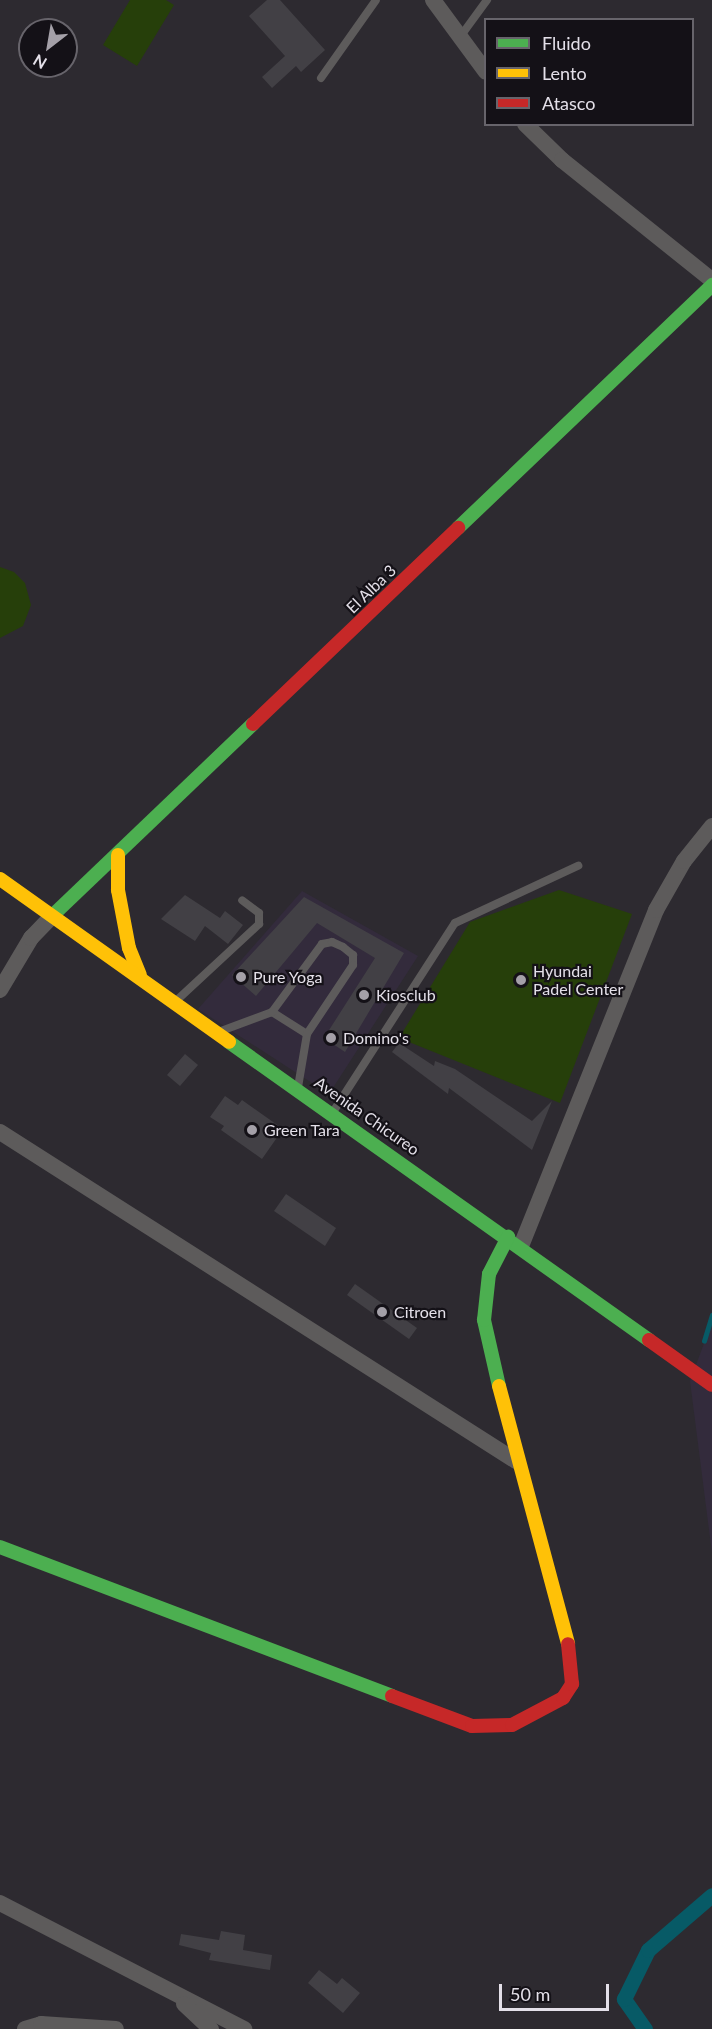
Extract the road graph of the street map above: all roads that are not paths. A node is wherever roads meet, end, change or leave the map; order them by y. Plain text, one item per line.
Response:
1 (376, 0) edge
2 (433, 0) edge
3 (487, 0) edge
4 (460, 38) junction
5 (484, 69) edge
6 (321, 78) dead end
7 (527, 126) edge
8 (712, 280) edge
9 (712, 285) edge
10 (712, 826) edge
11 (118, 855) junction
12 (578, 866) dead end
13 (0, 879) edge
14 (93, 879) junction
15 (118, 890) junction
16 (242, 900) dead end
17 (52, 916) junction
18 (140, 975) junction
19 (0, 990) edge
20 (176, 1001) junction
21 (272, 1012) junction
22 (220, 1032) junction
23 (308, 1034) junction
24 (297, 1087) junction
25 (333, 1112) junction
26 (0, 1132) edge
27 (514, 1241) junction
28 (712, 1385) edge
29 (516, 1461) junction
30 (0, 1547) edge
31 (0, 1904) edge
32 (166, 1987) junction
33 (26, 2029) edge
34 (116, 2029) edge
35 (211, 2029) edge
36 (244, 2029) edge

1 - 6 lane
2 - 4 street
3 - 4 lane
4 - 5 street
7 - 8 street
9 - 11 street, El Alba 3
10 - 27 street
11 - 14 street, El Alba 3
11 - 15 street
12 - 25 lane
13 - 17 street, Avenida Chicureo
14 - 15 street
14 - 17 street, El Alba 3
15 - 18 street
16 - 20 lane
17 - 18 street, Avenida Chicureo
17 - 19 street
18 - 20 street, Avenida Chicureo
20 - 22 street, Avenida Chicureo
21 - 22 lane
21 - 23 lane
21 - 23 lane
22 - 24 street, Avenida Chicureo
23 - 24 lane
24 - 25 street, Avenida Chicureo
25 - 27 street, Avenida Chicureo
26 - 29 street
27 - 28 street, Avenida Chicureo
27 - 29 street
29 - 30 street
31 - 32 street
32 - 35 street
32 - 36 street
33 - 34 street

